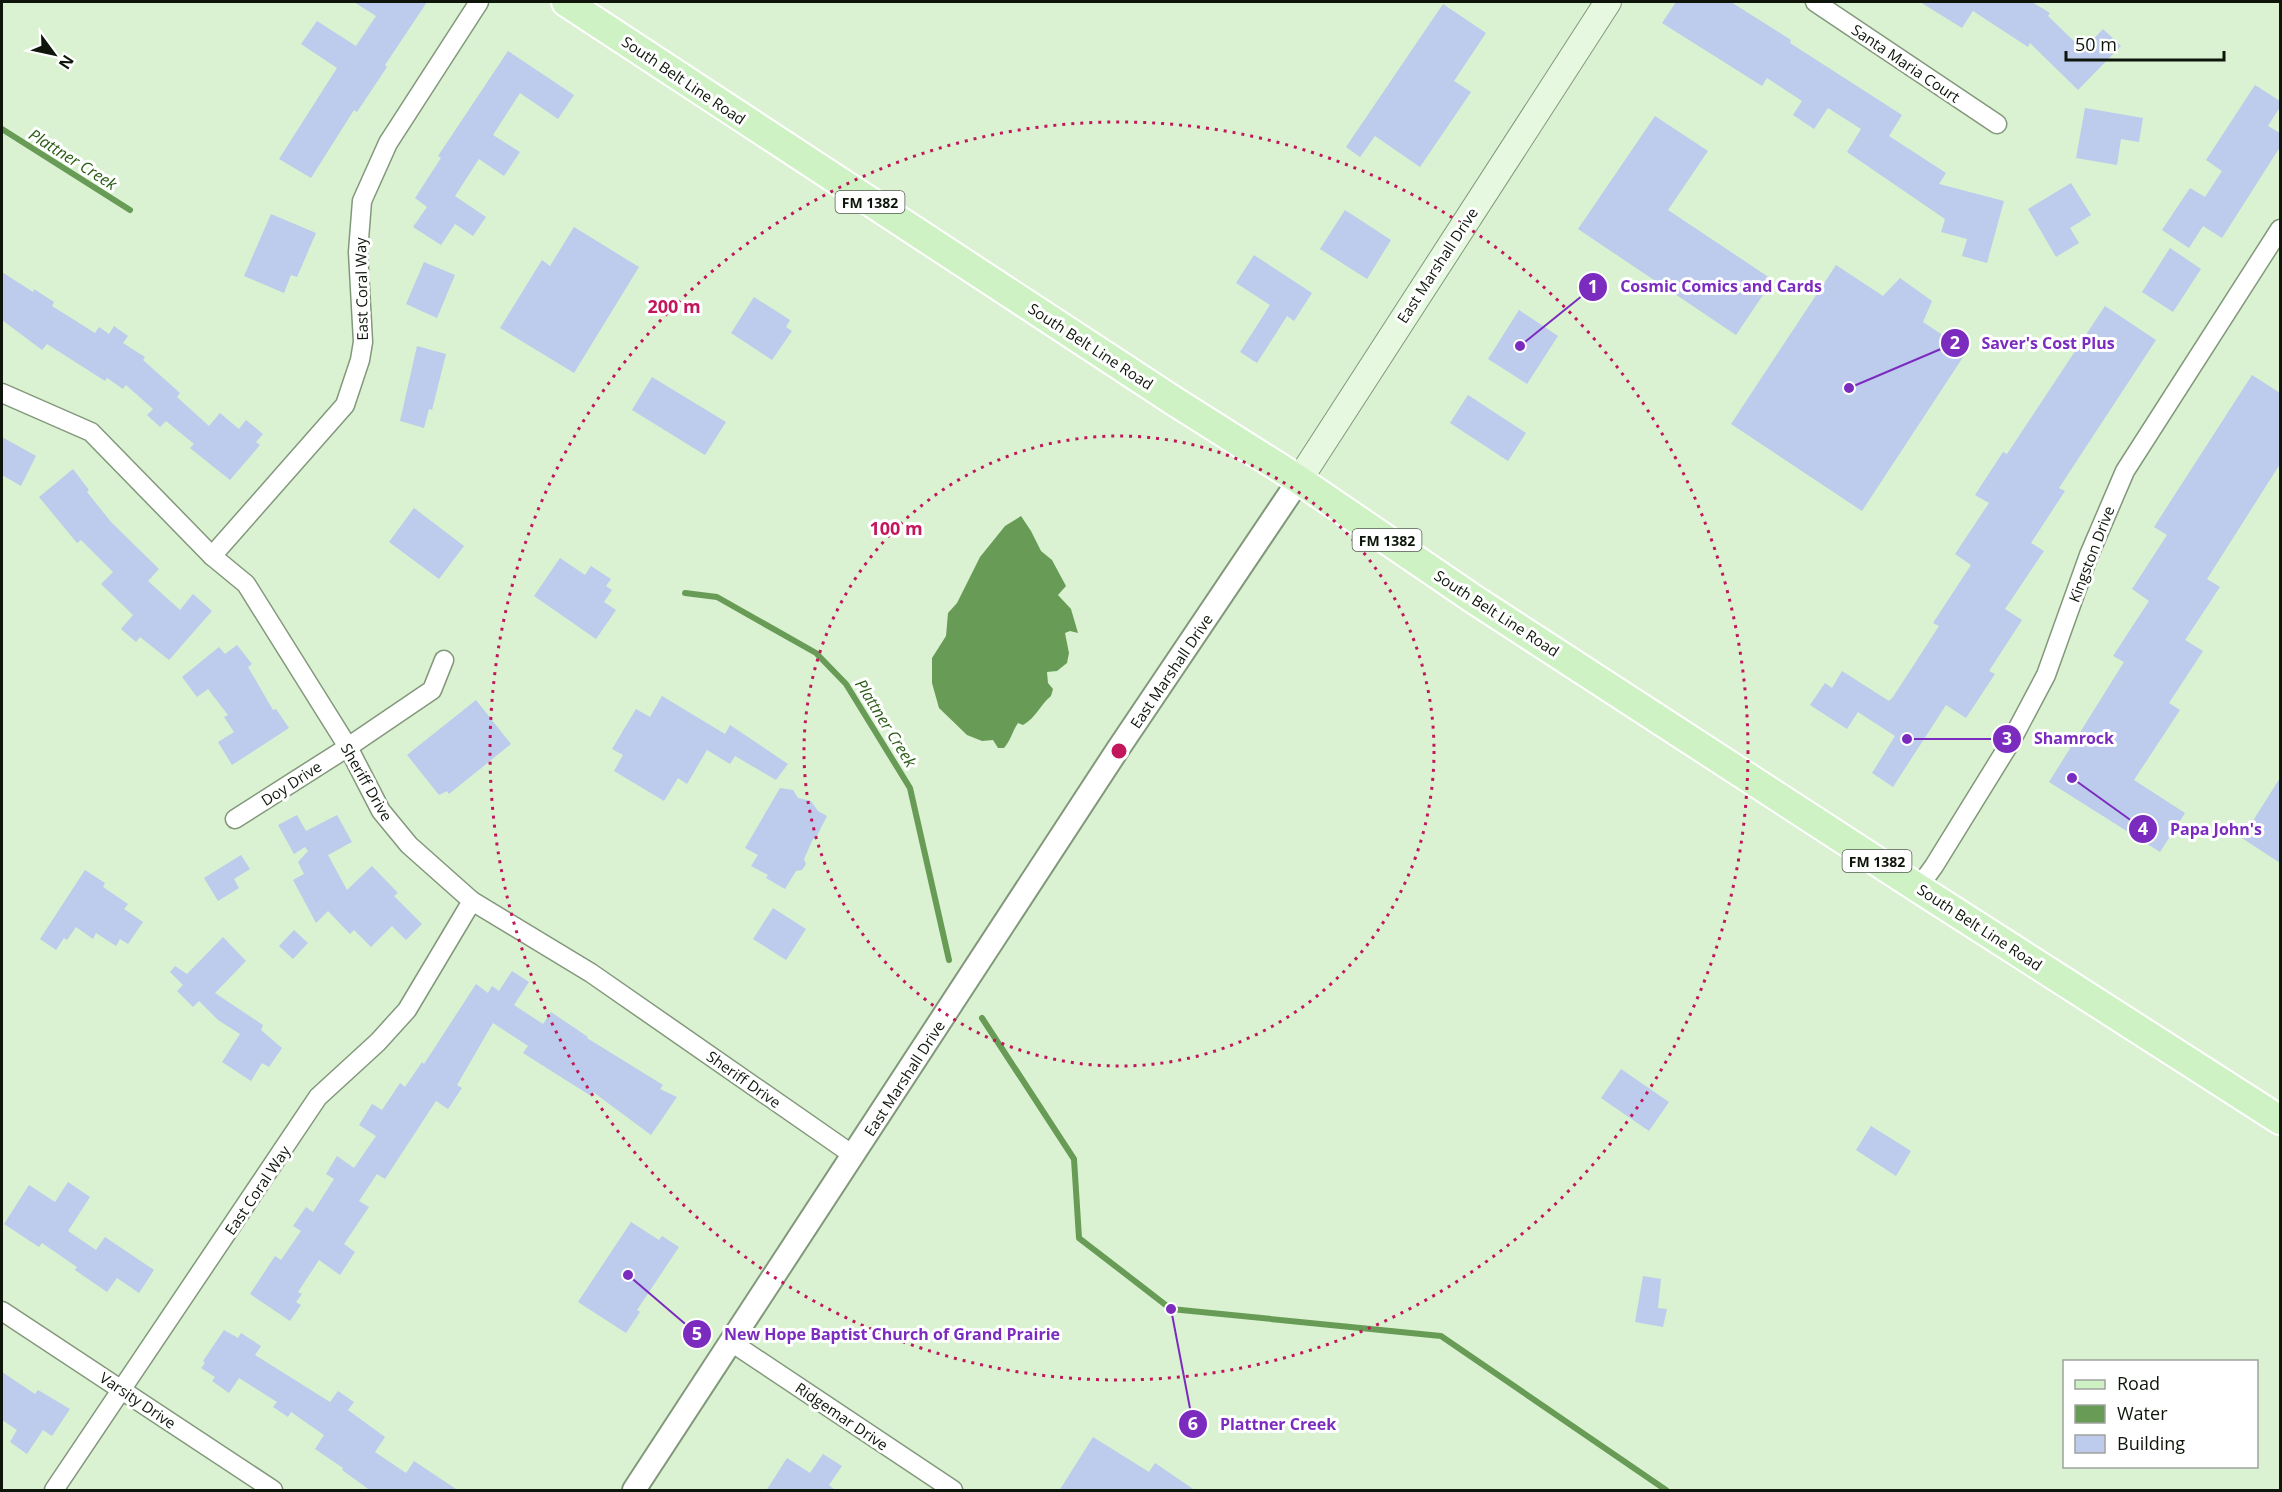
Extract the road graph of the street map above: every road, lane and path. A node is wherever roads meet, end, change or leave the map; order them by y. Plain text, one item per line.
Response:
1 (479, 2) edge
2 (566, 2) edge
3 (1608, 2) edge
4 (1815, 2) edge
5 (1997, 124) dead end
6 (2280, 230) edge
7 (2, 393) edge
8 (1299, 480) junction
9 (212, 556) junction
10 (444, 660) dead end
11 (348, 747) junction
12 (235, 819) dead end
13 (1918, 888) junction
14 (472, 901) junction
15 (2280, 1120) edge
16 (853, 1155) junction
17 (2, 1311) edge
18 (731, 1342) junction
19 (122, 1390) junction
20 (54, 1491) edge
21 (273, 1491) edge
22 (634, 1491) edge
23 (953, 1491) edge

1 - 9 street, East Coral Way
2 - 8 main road, South Belt Line Road / FM 1382
3 - 8 main road, East Marshall Drive
4 - 5 street, Santa Maria Court
6 - 13 street, Kingston Drive
7 - 9 street, Sheriff Drive
8 - 13 main road, South Belt Line Road / FM 1382
8 - 16 street, East Marshall Drive
9 - 11 street, Sheriff Drive
10 - 11 street, Doy Drive
11 - 12 street, Doy Drive
11 - 14 street, Sheriff Drive
13 - 15 main road, South Belt Line Road / FM 1382
14 - 16 street, Sheriff Drive
14 - 19 street, East Coral Way
16 - 18 street, East Marshall Drive
17 - 19 street, Varsity Drive
18 - 22 street, East Marshall Drive
18 - 23 street, Ridgemar Drive
19 - 20 street, East Coral Way
19 - 21 street, Varsity Drive

